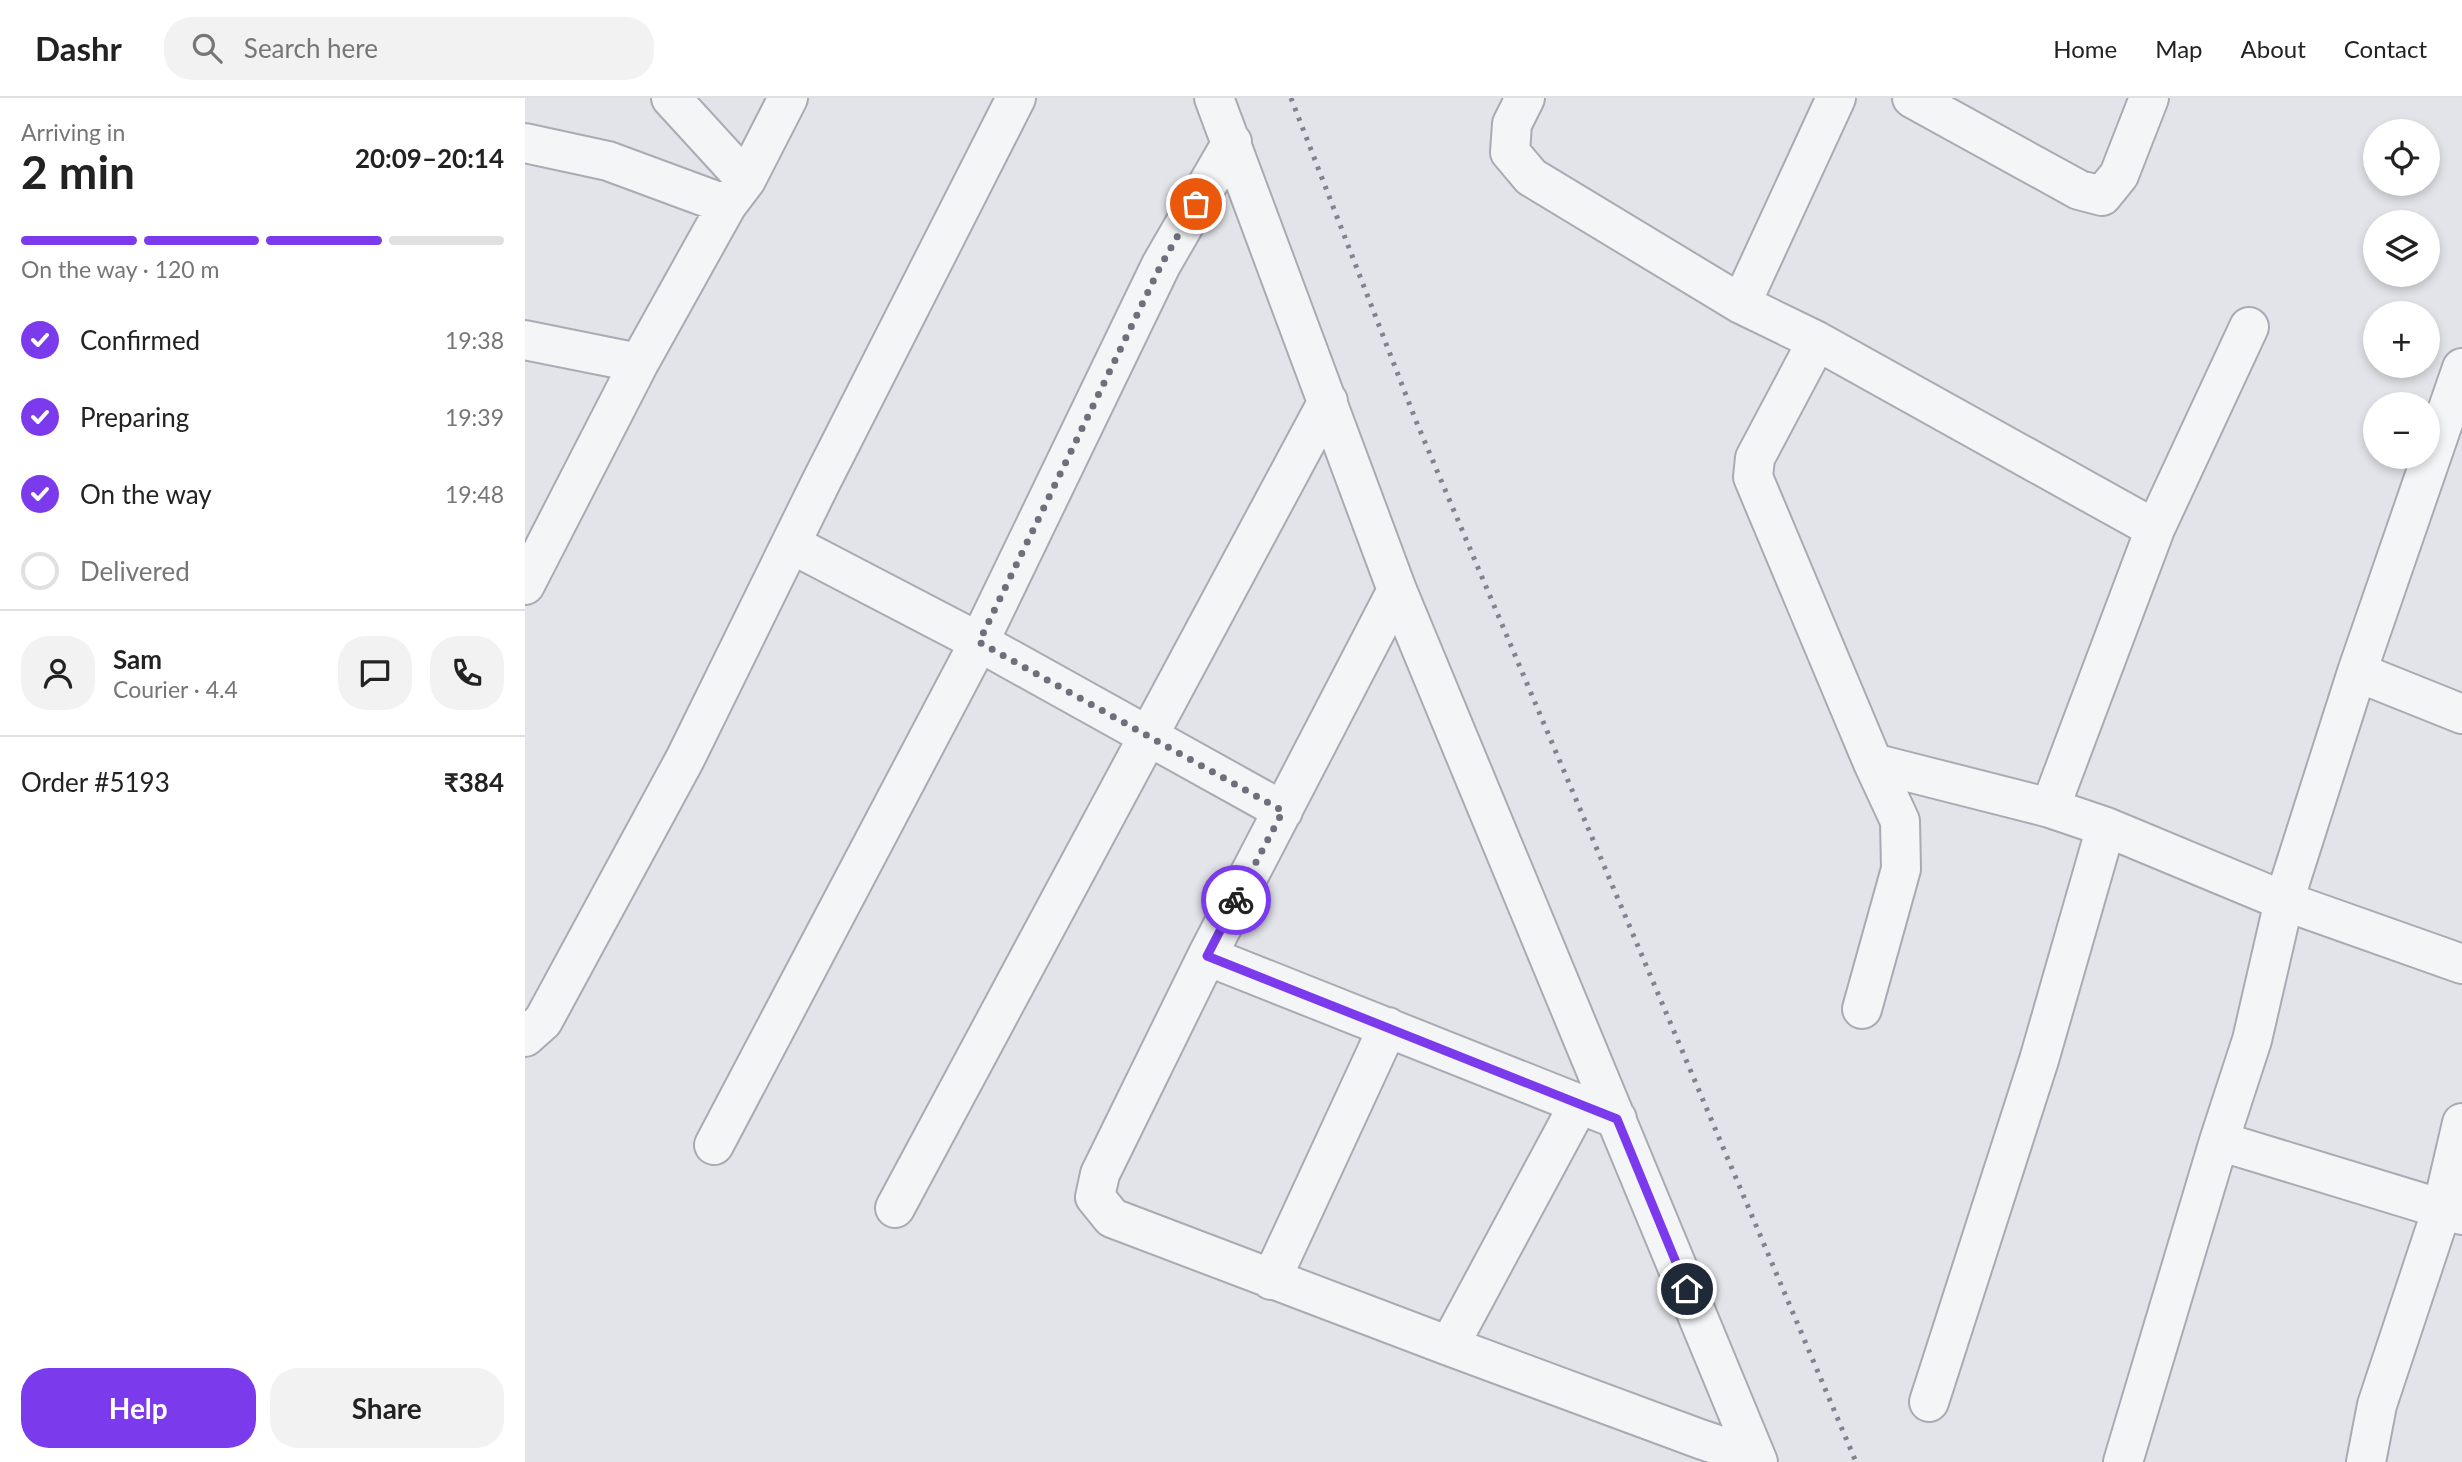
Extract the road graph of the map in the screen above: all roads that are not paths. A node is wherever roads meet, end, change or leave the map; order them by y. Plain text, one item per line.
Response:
1 (671, 98) edge
2 (788, 98) edge
3 (1016, 98) edge
4 (1214, 98) edge
5 (1525, 98) edge
6 (1836, 98) edge
7 (1912, 98) edge
8 (2149, 98) edge
9 (1232, 142) junction
10 (525, 143) edge
11 (737, 192) junction
12 (1741, 304) junction
13 (2249, 327) dead end
14 (525, 340) edge
15 (1817, 341) junction
16 (639, 363) junction
17 (2462, 368) edge
18 (1328, 401) junction
19 (2155, 529) junction
20 (791, 544) junction
21 (527, 577) edge
22 (1397, 590) junction
23 (979, 642) junction
24 (2357, 672) junction
25 (2462, 714) edge
26 (1150, 736) junction
27 (1873, 763) junction
28 (2050, 808) junction
29 (1283, 811) junction
30 (2106, 827) junction
31 (2284, 901) junction
32 (1207, 956) junction
33 (2462, 964) edge
34 (1862, 1009) dead end
35 (1388, 1027) junction
36 (525, 1038) edge
37 (1579, 1104) junction
38 (1617, 1119) junction
39 (2462, 1123) edge
40 (2219, 1141) junction
41 (713, 1145) dead end
42 (895, 1208) dead end
43 (2452, 1212) edge
44 (1271, 1280) junction
45 (1449, 1346) junction
46 (1930, 1402) dead end
47 (1757, 1460) edge
48 (2123, 1462) edge
49 (2366, 1462) edge

1 - 11 street
2 - 11 street
3 - 20 street
4 - 9 street
5 - 12 street
6 - 12 street
7 - 8 street
9 - 18 street
9 - 23 street
10 - 11 street
11 - 16 street
12 - 15 street
13 - 19 street
14 - 16 street
15 - 19 street
15 - 27 street
16 - 21 street
17 - 24 street
18 - 22 street
18 - 26 street
19 - 28 street
20 - 23 street
20 - 36 street
22 - 29 street
22 - 38 street
23 - 26 street
23 - 41 street
24 - 25 street
24 - 31 street
26 - 29 street
26 - 42 street
27 - 28 street
27 - 34 street
28 - 30 street
29 - 32 street
30 - 31 street
30 - 46 street
31 - 33 street
31 - 40 street
32 - 35 street
32 - 44 street
35 - 37 street
35 - 44 street
37 - 38 street
37 - 45 street
38 - 47 street
39 - 43 street
40 - 43 street
40 - 48 street
43 - 49 street
44 - 45 street
45 - 47 street

